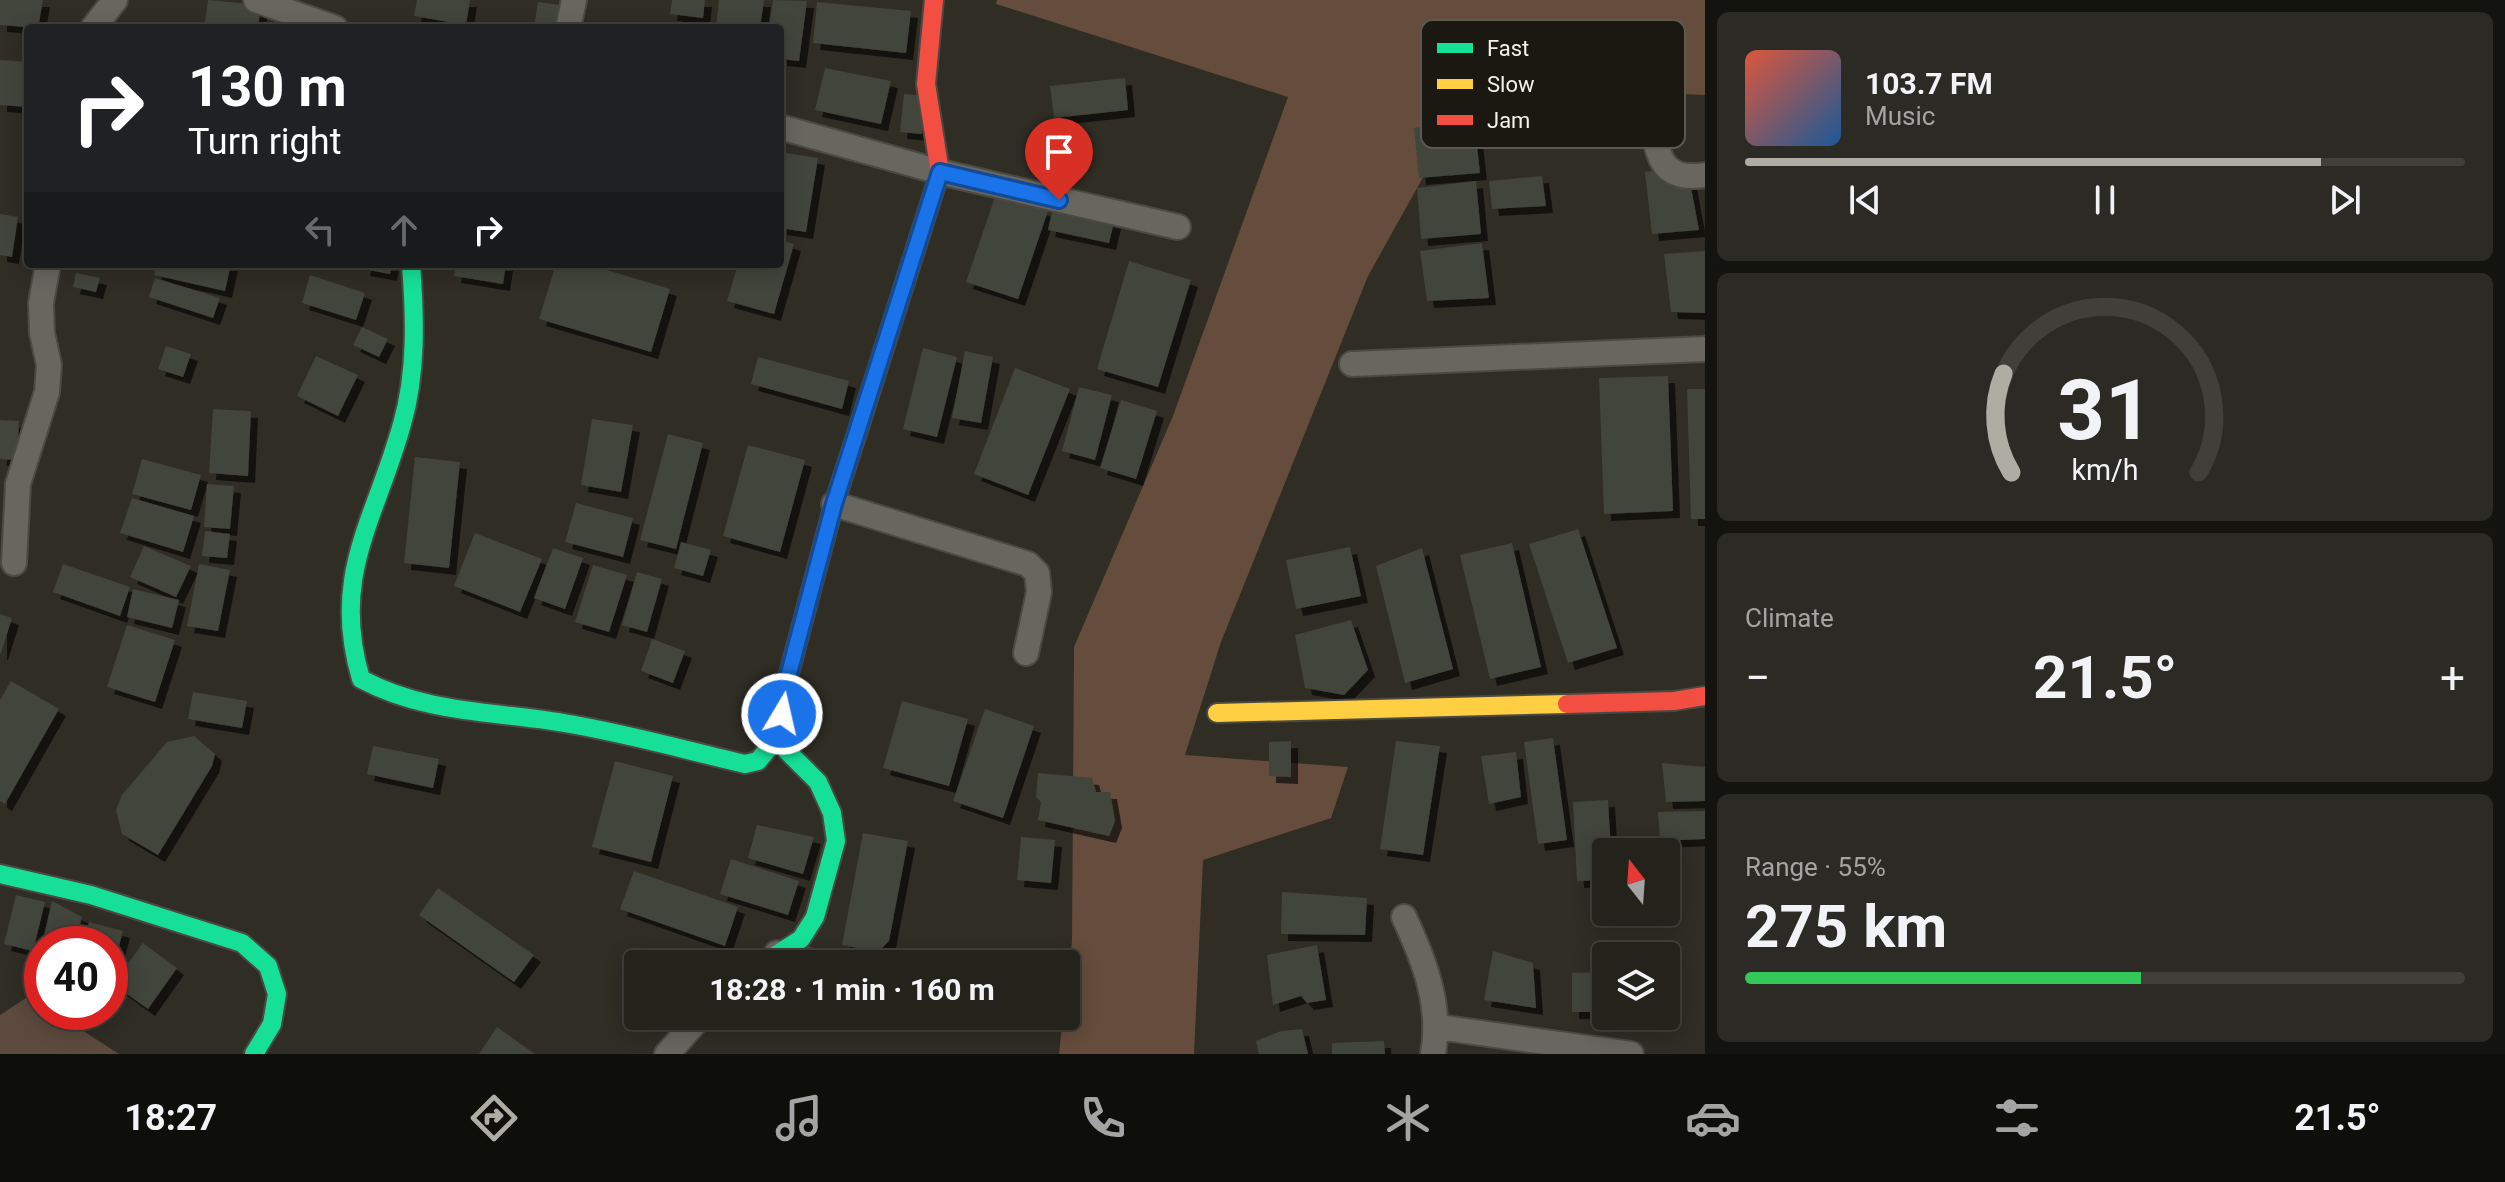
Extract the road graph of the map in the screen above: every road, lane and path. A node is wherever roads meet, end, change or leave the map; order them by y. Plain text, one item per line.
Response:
1 (115, 0) edge
2 (256, 0) edge
3 (574, 0) edge
4 (934, 0) edge
5 (96, 24) edge
6 (324, 24) edge
7 (569, 24) edge
8 (784, 128) edge
9 (1659, 148) edge
10 (940, 172) junction
11 (1705, 175) edge
12 (1178, 227) dead end
13 (47, 268) edge
14 (411, 268) edge
15 (1705, 349) edge
16 (1352, 364) dead end
17 (834, 504) junction
18 (14, 563) dead end
19 (1026, 653) dead end
20 (1705, 696) edge
21 (1217, 713) dead end
22 (781, 733) junction
23 (0, 874) edge
24 (1404, 917) dead end
25 (783, 950) edge
26 (1438, 1027) junction
27 (688, 1030) edge
28 (254, 1054) edge
29 (667, 1054) edge
30 (1433, 1054) edge
31 (1631, 1054) edge

1 - 5 street
2 - 6 street
3 - 7 street
4 - 10 street
8 - 10 street
9 - 11 street
10 - 12 street
10 - 17 street
13 - 18 street
14 - 22 street
15 - 16 street
17 - 19 street
17 - 22 street
20 - 21 street
22 - 25 street
23 - 28 street
24 - 26 street
26 - 30 street
26 - 31 street
27 - 29 street

